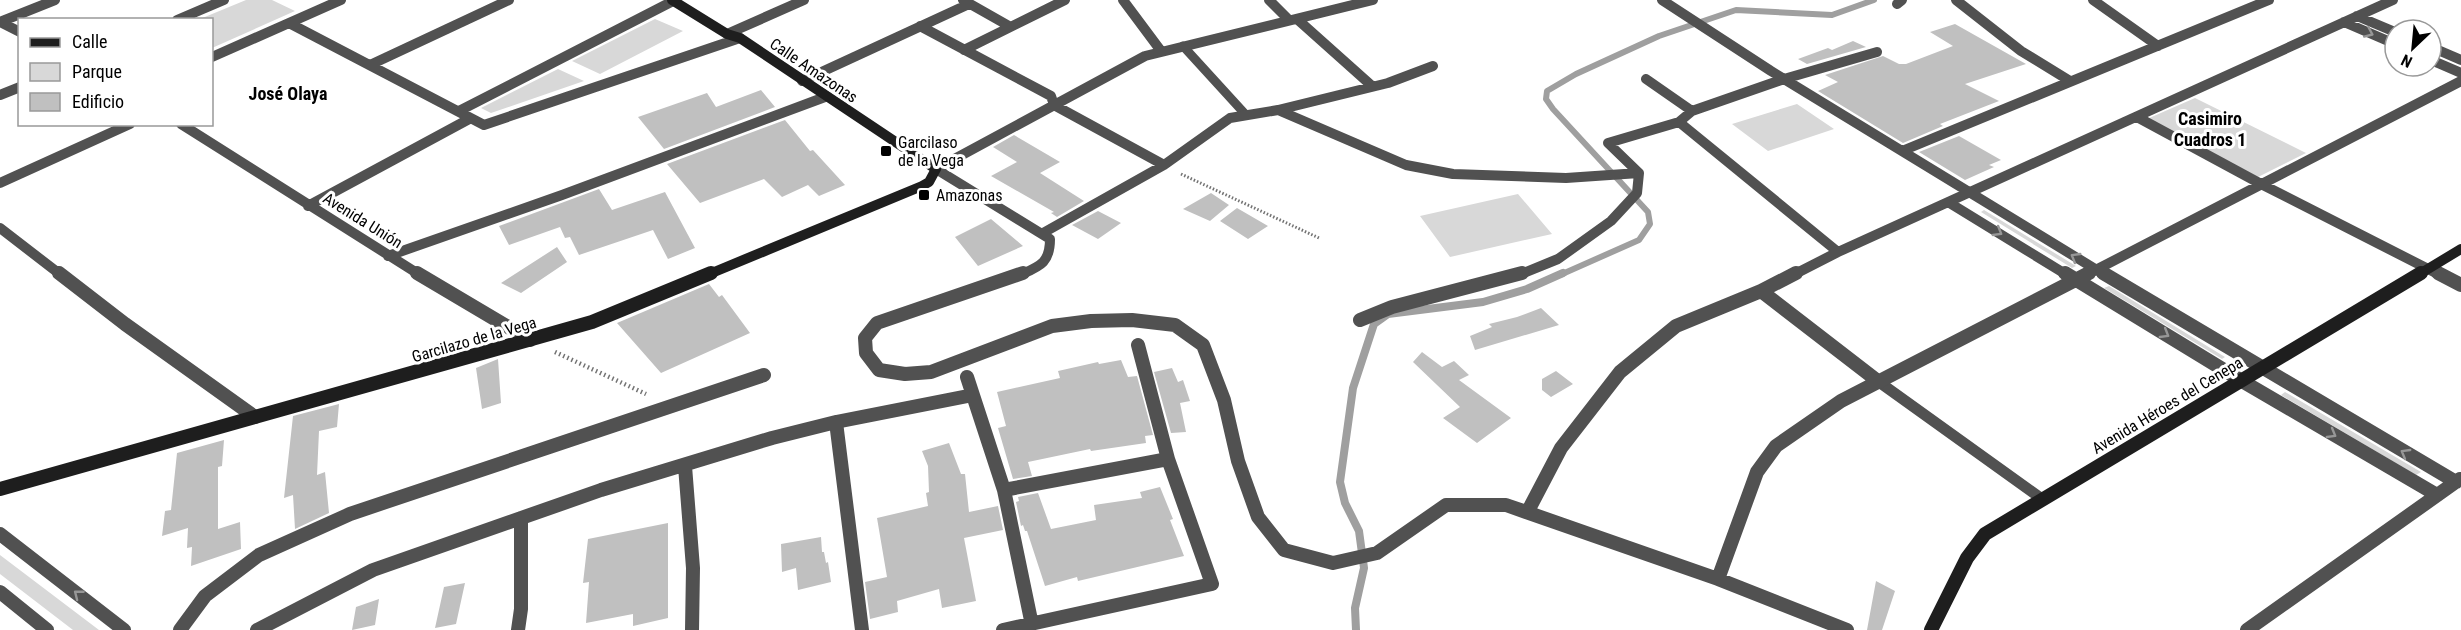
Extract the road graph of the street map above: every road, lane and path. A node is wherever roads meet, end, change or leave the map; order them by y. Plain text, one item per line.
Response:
1 (55, 0) edge
2 (224, 0) edge
3 (341, 0) edge
4 (509, 0) edge
5 (673, 0) edge
6 (804, 0) edge
7 (1065, 0) edge
8 (1123, 0) edge
9 (1269, 0) edge
10 (1373, 0) edge
11 (1662, 0) edge
12 (1956, 0) edge
13 (2093, 0) edge
14 (2269, 0) edge
15 (2393, 0) edge
16 (966, 2) edge
17 (2254, 2) edge
18 (2357, 16) junction
19 (182, 18) edge
20 (1293, 19) junction
21 (0, 22) edge
22 (2344, 22) junction
23 (289, 23) junction
24 (920, 26) junction
25 (1009, 26) junction
26 (2383, 27) edge
27 (18, 31) edge
28 (727, 34) junction
29 (740, 38) junction
30 (2383, 39) edge
31 (1184, 46) junction
32 (2158, 46) junction
33 (964, 50) junction
34 (1161, 51) junction
35 (1877, 52) dead end
36 (2443, 52) edge
37 (213, 57) edge
38 (2461, 60) edge
39 (370, 65) junction
40 (1433, 66) dead end
41 (2443, 66) edge
42 (2461, 74) edge
43 (1646, 79) dead end
44 (1784, 79) junction
45 (802, 81) junction
46 (2070, 81) junction
47 (2461, 81) edge
48 (1372, 86) junction
49 (18, 88) edge
50 (0, 95) edge
51 (825, 97) junction
52 (1054, 105) junction
53 (1278, 110) junction
54 (459, 111) junction
55 (1692, 111) junction
56 (1246, 115) junction
57 (2137, 117) junction
58 (471, 118) junction
59 (1679, 122) junction
60 (126, 126) edge
61 (183, 126) edge
62 (1902, 151) junction
63 (1164, 165) junction
64 (936, 169) junction
65 (1639, 173) junction
66 (0, 183) edge
67 (2261, 184) junction
68 (1969, 193) junction
69 (1948, 202) junction
70 (308, 206) junction
71 (0, 228) edge
72 (1046, 236) junction
73 (1318, 238) dead end
74 (2461, 249) edge
75 (1838, 252) junction
76 (388, 255) junction
77 (2428, 268) junction
78 (2096, 270) junction
79 (2078, 281) junction
80 (2461, 285) edge
81 (1761, 291) junction
82 (1360, 320) dead end
83 (530, 340) junction
84 (1138, 345) dead end
85 (2260, 369) junction
86 (764, 375) dead end
87 (967, 377) dead end
88 (2241, 381) junction
89 (1879, 382) junction
90 (973, 395) junction
91 (672, 406) junction
92 (255, 417) junction
93 (836, 422) junction
94 (1168, 459) junction
95 (685, 466) junction
96 (2458, 480) edge
97 (0, 489) edge
98 (1004, 490) junction
99 (2438, 495) junction
100 (2042, 499) junction
101 (1528, 511) junction
102 (520, 518) junction
103 (0, 534) edge
104 (1718, 579) junction
105 (0, 592) edge
106 (1032, 625) junction
107 (47, 630) edge
108 (124, 630) edge
109 (180, 630) edge
110 (257, 630) edge
111 (518, 630) edge
112 (692, 630) edge
113 (862, 630) edge
114 (1003, 630) edge
115 (1847, 630) edge
116 (1931, 630) edge
117 (2247, 630) edge

1 - 21 street
2 - 19 street
3 - 23 street
4 - 39 street
5 - 28 street, Calle Amazonas
5 - 54 street
6 - 28 street
7 - 25 street
8 - 34 street
9 - 20 street
10 - 20 street
11 - 44 street
12 - 46 street
13 - 32 street
14 - 17 street
15 - 18 street
16 - 24 street
16 - 25 street
17 - 32 street
18 - 22 street
18 - 26 street
20 - 31 street
20 - 48 street
21 - 27 street
22 -> 30 street
22 - 57 street
23 - 37 street
23 - 39 street
24 - 33 street
24 - 45 street
25 - 33 street
28 - 29 street, Calle Amazonas
29 - 45 street, Calle Amazonas
29 - 58 street
31 - 34 street
31 - 56 lane
32 - 46 street
33 - 52 street
34 - 52 street
35 - 44 street
36 - 38 street
39 - 54 street
40 - 48 street
41 - 42 street
43 - 55 street
44 - 55 street
44 - 62 street
45 - 51 street, Calle Amazonas
46 - 62 street
47 - 67 street
48 - 53 street
49 - 50 street
51 - 64 street, Calle Amazonas
51 - 76 street
52 - 63 street
52 - 64 street
53 - 56 street
53 - 65 street
54 - 58 street
55 - 59 street
56 - 63 street
57 - 67 street
57 - 68 street
58 - 70 street
59 - 65 street
59 - 75 street
60 - 66 street
61 - 70 street, Avenida Unión
62 - 68 street
63 - 72 street
63 - 73 path
64 - 72 street
64 - 83 street, Garcilazo de la Vega
65 - 82 street
67 - 77 street
67 - 78 street
68 - 69 street
78 -> 68 street
69 - 75 street
69 -> 79 street
70 - 76 street, Avenida Unión
71 - 92 street
72 - 101 street
74 - 77 street, Avenida Héroes del Cenepa
75 - 81 street
76 - 83 street, Avenida Unión
77 - 80 street
77 - 85 street, Avenida Héroes del Cenepa
78 - 79 street
78 - 85 street
79 -> 88 street
79 - 89 street
81 - 89 street
81 - 101 street
83 - 91 path
83 - 92 street, Garcilazo de la Vega
84 - 94 street
85 - 88 street, Avenida Héroes del Cenepa
96 -> 85 street
86 - 91 street
87 - 90 street
88 -> 99 street
88 - 100 street, Avenida Héroes del Cenepa
89 - 100 lane
89 - 104 street
90 - 93 street
90 - 98 street
91 - 109 street
92 - 97 street, Garcilazo de la Vega
93 - 95 street
93 - 113 street
94 - 98 street
94 - 106 street
95 - 102 street
95 - 112 street
96 - 99 street
98 - 106 street
99 - 117 street
100 - 116 street, Avenida Héroes del Cenepa
101 - 104 street
102 - 110 street
102 - 111 street
108 -> 103 street
104 - 115 street
105 - 107 street
106 - 114 street

